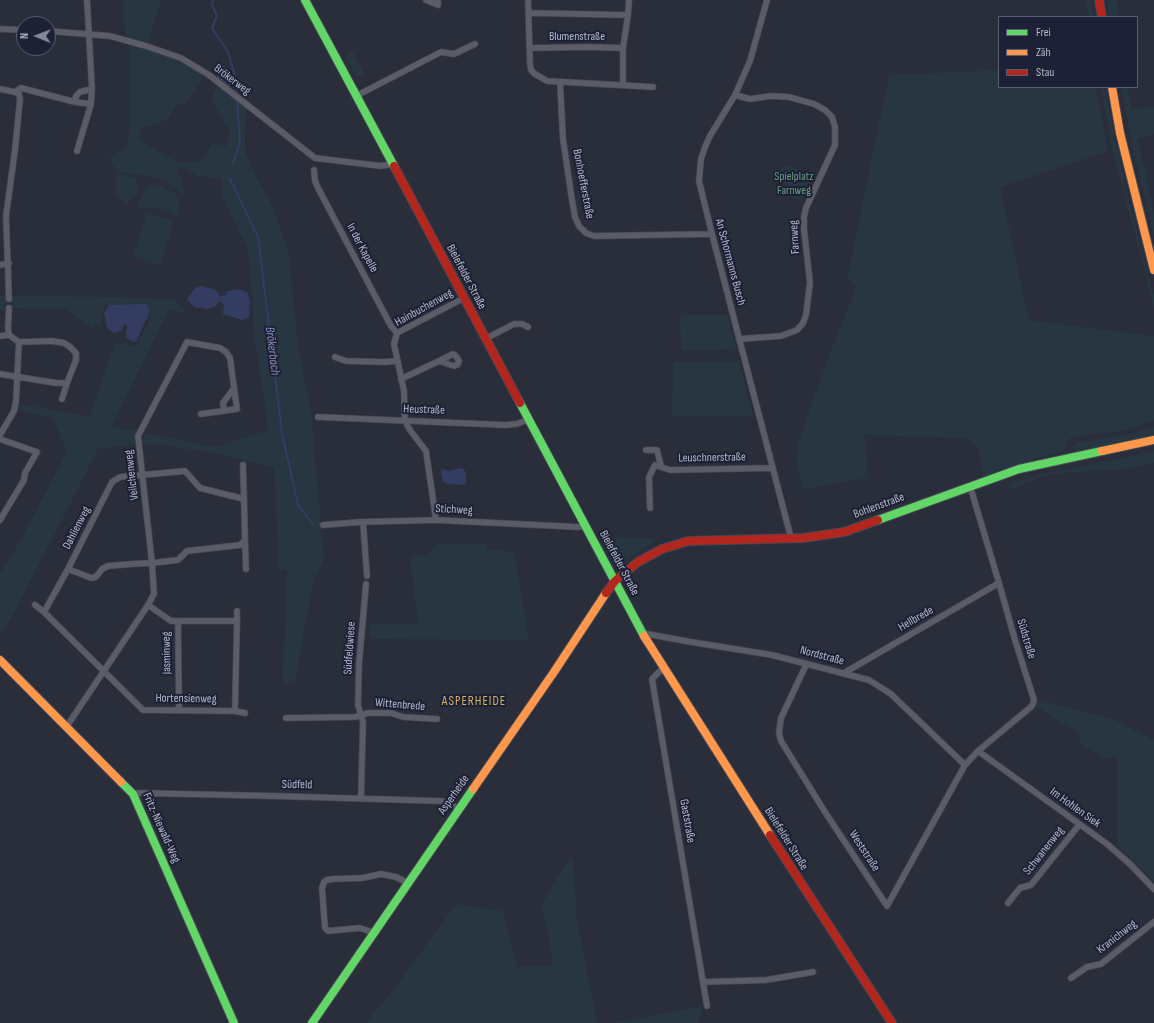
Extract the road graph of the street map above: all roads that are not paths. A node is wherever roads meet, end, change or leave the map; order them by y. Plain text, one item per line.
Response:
1 (87, 0) edge
2 (305, 0) edge
3 (426, 0) edge
4 (438, 0) edge
5 (528, 0) edge
6 (629, 0) edge
7 (767, 0) edge
8 (1100, 0) edge
9 (530, 13) junction
10 (628, 15) junction
11 (1102, 16) edge
12 (0, 29) edge
13 (16, 30) edge
14 (56, 32) edge
15 (90, 34) junction
16 (475, 44) dead end
17 (530, 48) junction
18 (623, 48) junction
19 (560, 82) junction
20 (623, 85) junction
21 (653, 87) dead end
22 (1112, 88) edge
23 (0, 89) edge
24 (92, 89) junction
25 (15, 92) junction
26 (735, 95) junction
27 (356, 96) junction
28 (75, 102) junction
29 (91, 104) junction
30 (77, 151) dead end
31 (392, 164) junction
32 (314, 170) dead end
33 (0, 203) edge
34 (7, 203) junction
35 (712, 234) junction
36 (8, 263) junction
37 (0, 265) edge
38 (1154, 270) edge
39 (464, 298) junction
40 (9, 299) dead end
41 (9, 308) dead end
42 (528, 327) dead end
43 (397, 333) junction
44 (10, 335) junction
45 (0, 336) edge
46 (485, 339) junction
47 (739, 340) junction
48 (19, 342) junction
49 (335, 357) dead end
50 (439, 360) dead end
51 (398, 361) junction
52 (0, 374) edge
53 (16, 376) junction
54 (401, 379) junction
55 (67, 383) junction
56 (234, 388) junction
57 (62, 399) dead end
58 (224, 411) junction
59 (201, 414) dead end
60 (318, 417) dead end
61 (528, 420) junction
62 (405, 421) junction
63 (0, 435) edge
64 (0, 439) edge
65 (1154, 440) edge
66 (646, 450) dead end
67 (243, 465) dead end
68 (658, 466) junction
69 (771, 468) junction
70 (143, 474) junction
71 (972, 489) junction
72 (244, 499) junction
73 (650, 508) dead end
74 (0, 520) edge
75 (436, 520) junction
76 (363, 522) junction
77 (323, 525) dead end
78 (585, 526) junction
79 (791, 538) junction
80 (245, 540) junction
81 (152, 563) junction
82 (68, 569) junction
83 (246, 569) dead end
84 (367, 576) dead end
85 (615, 581) junction
86 (999, 583) junction
87 (366, 584) dead end
88 (35, 604) dead end
89 (148, 605) junction
90 (237, 611) dead end
91 (44, 612) junction
92 (178, 621) junction
93 (237, 622) junction
94 (642, 633) junction
95 (0, 660) edge
96 (806, 665) junction
97 (663, 668) junction
98 (103, 671) junction
99 (844, 673) junction
100 (179, 710) junction
101 (235, 711) junction
102 (245, 713) dead end
103 (362, 714) junction
104 (286, 718) dead end
105 (437, 719) dead end
106 (67, 726) junction
107 (978, 751) junction
108 (966, 765) junction
109 (133, 794) junction
110 (361, 798) junction
111 (459, 809) junction
112 (1079, 825) junction
113 (408, 883) junction
114 (1154, 889) edge
115 (1008, 903) dead end
116 (1154, 922) edge
117 (373, 933) junction
118 (813, 972) dead end
119 (1071, 978) dead end
120 (703, 982) junction
121 (707, 1006) dead end
122 (234, 1023) edge
123 (312, 1023) edge
124 (892, 1023) edge

1 - 15 street
2 - 27 street, Bielefelder Straße
3 - 4 street
5 - 9 street
6 - 10 street
7 - 26 street, An Schormanns Busch
8 - 11 street
9 - 10 street
9 - 17 street
10 - 18 street
12 - 13 street
14 - 15 street, Brökerweg
15 - 24 street
15 - 31 street, Brökerweg
16 - 27 street
17 - 18 street, Blumenstraße
17 - 19 street
18 - 20 street
19 - 20 street
19 - 35 street, Bonhoefferstraße
20 - 21 street
22 - 38 street
23 - 25 street
24 - 28 street
24 - 29 street
25 - 28 street
25 - 34 street
26 - 35 street, An Schormanns Busch
26 - 47 street, Farnweg
27 - 31 street, Bielefelder Straße
28 - 29 street
29 - 30 street
31 - 39 street, Bielefelder Straße
32 - 43 street, In der Kapelle
33 - 34 street
34 - 36 street
35 - 47 street, An Schormanns Busch
36 - 37 street
36 - 40 street
39 - 43 street, Hainbuchenweg
39 - 46 street, Bielefelder Straße
41 - 44 street
42 - 46 street
43 - 51 street, Hainbuchenweg
44 - 45 street
44 - 48 street
46 - 61 street, Bielefelder Straße
47 - 69 street, An Schormanns Busch
48 - 53 street
48 - 55 street
49 - 51 street
50 - 54 street
51 - 54 street, Hainbuchenweg
52 - 53 street
53 - 55 street
53 - 63 street
54 - 62 street, Hainbuchenweg
55 - 57 street
56 - 58 street
56 - 58 street, Veilchenweg
56 - 70 street, Veilchenweg
58 - 59 street, Veilchenweg
60 - 62 street, Heustraße
61 - 62 street, Heustraße
61 - 78 street, Bielefelder Straße
62 - 75 street
64 - 74 street
65 - 71 street, Bohlenstraße
66 - 68 street
67 - 72 street
68 - 69 street, Leuschnerstraße
68 - 73 street
69 - 79 street, An Schormanns Busch
70 - 72 street, Dahlienweg
70 - 81 street, Veilchenweg
70 - 82 street, Dahlienweg
71 - 79 street, Bohlenstraße
71 - 86 street, Südstraße
72 - 80 street
75 - 76 street, Stichweg
75 - 78 street, Stichweg
76 - 77 street, Stichweg
76 - 84 street
78 - 85 street, Bielefelder Straße
79 - 85 street, Bohlenstraße
80 - 81 street
80 - 83 street
81 - 82 street
81 - 89 street, Veilchenweg
82 - 91 street, Dahlienweg
85 - 94 street, Bielefelder Straße
85 - 111 street, Asperheide
86 - 99 street, Hellbrede
86 - 107 street, Südstraße
87 - 103 street, Südfeldwiese
88 - 91 street
89 - 92 street
89 - 98 street, Veilchenweg
90 - 93 street
91 - 98 street
92 - 93 street
92 - 100 street, Jasminweg
93 - 101 street
94 - 96 street, Nordstraße
94 - 97 street, Bielefelder Straße
95 - 106 street, Fritz-Niewald-Weg
96 - 99 street, Nordstraße
96 - 108 street, Weststraße
97 - 120 street, Gaststraße
97 - 124 street, Bielefelder Straße
98 - 100 street, Hortensienweg
98 - 106 street, Veilchenweg
99 - 108 street, Nordstraße
100 - 101 street, Hortensienweg
101 - 102 street, Hortensienweg
103 - 104 street
103 - 105 street, Wittenbrede
103 - 110 street, Südfeldwiese
106 - 109 street, Fritz-Niewald-Weg
107 - 108 street, Südstraße
107 - 112 street, Im Hohlen Siek
109 - 110 street, Südfeld
109 - 122 street, Fritz-Niewald-Weg
110 - 111 street, Südfeld
111 - 113 street, Asperheide
112 - 114 street, Im Hohlen Siek
112 - 115 street, Schwanenweg
113 - 117 street, Asperheide
113 - 117 street
116 - 119 street, Kranichweg
117 - 123 street, Asperheide
118 - 120 street
120 - 121 street, Gaststraße

